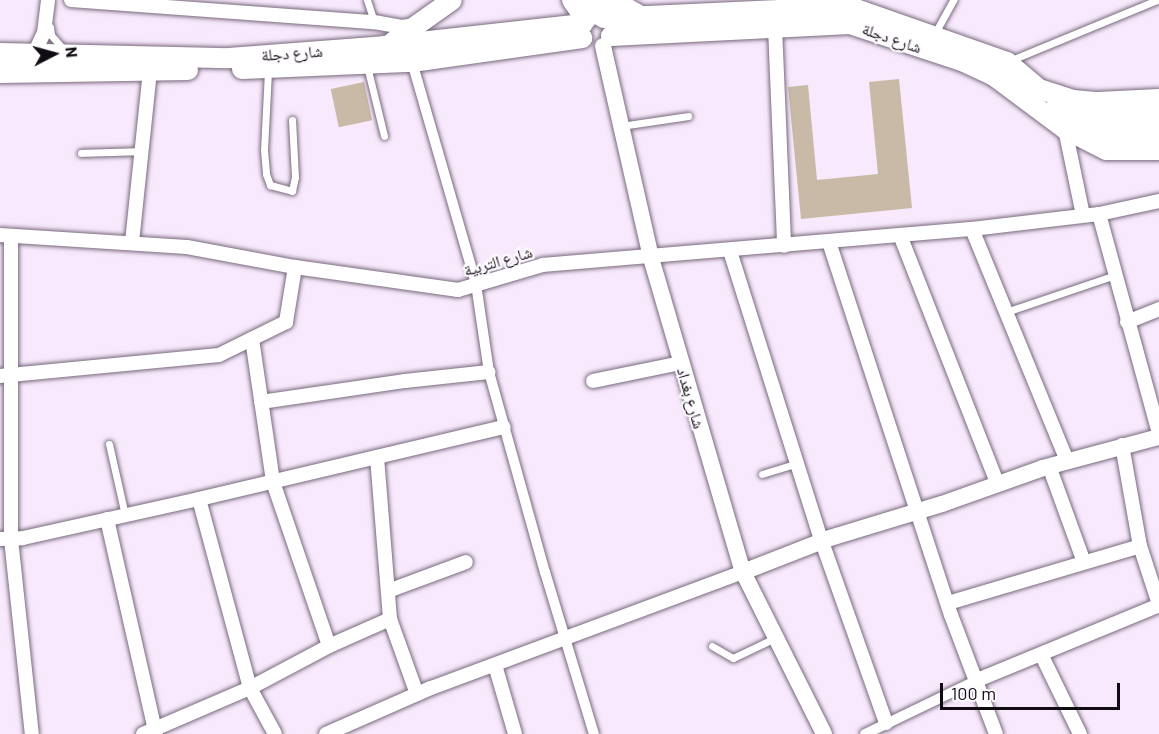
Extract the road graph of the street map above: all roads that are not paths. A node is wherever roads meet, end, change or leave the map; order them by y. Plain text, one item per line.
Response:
1 (48, 0) edge
2 (71, 0) edge
3 (367, 0) edge
4 (452, 0) edge
5 (572, 0) edge
6 (952, 0) edge
7 (1157, 0) edge
8 (374, 22) junction
9 (597, 22) edge
10 (422, 23) junction
11 (775, 27) junction
12 (933, 36) junction
13 (384, 46) junction
14 (0, 53) edge
15 (34, 54) junction
16 (68, 54) junction
17 (412, 62) junction
18 (1006, 62) junction
19 (366, 64) junction
20 (268, 69) junction
21 (150, 70) junction
22 (0, 73) edge
23 (1039, 89) junction
24 (1159, 99) edge
25 (688, 116) dead end
26 (1159, 116) edge
27 (292, 120) dead end
28 (621, 126) junction
29 (1111, 126) junction
30 (1159, 130) edge
31 (1070, 132) junction
32 (384, 136) dead end
33 (1159, 150) edge
34 (142, 151) junction
35 (81, 153) dead end
36 (1159, 201) edge
37 (1099, 214) junction
38 (1083, 215) junction
39 (972, 229) junction
40 (900, 235) junction
41 (6, 236) edge
42 (132, 242) junction
43 (829, 242) junction
44 (784, 246) junction
45 (730, 251) junction
46 (651, 258) junction
47 (296, 267) junction
48 (1115, 275) junction
49 (476, 284) junction
50 (1159, 309) edge
51 (1006, 312) junction
52 (1126, 322) junction
53 (252, 339) junction
54 (681, 363) junction
55 (489, 372) junction
56 (6, 376) edge
57 (593, 381) dead end
58 (261, 402) junction
59 (504, 427) junction
60 (1159, 435) edge
61 (109, 444) dead end
62 (1122, 445) junction
63 (377, 457) junction
64 (1067, 461) junction
65 (798, 463) junction
66 (1049, 466) junction
67 (762, 474) dead end
68 (273, 482) junction
69 (997, 483) junction
70 (199, 499) junction
71 (918, 512) junction
72 (126, 515) junction
73 (107, 519) junction
74 (5, 539) edge
75 (822, 542) junction
76 (1140, 546) junction
77 (466, 562) dead end
78 (1084, 562) junction
79 (743, 572) junction
80 (388, 591) junction
81 (948, 603) junction
82 (1159, 604) edge
83 (390, 619) junction
84 (775, 638) junction
85 (566, 639) junction
86 (329, 646) junction
87 (712, 646) dead end
88 (1041, 654) junction
89 (495, 665) junction
90 (975, 681) junction
91 (250, 688) junction
92 (417, 694) junction
93 (886, 723) junction
94 (151, 733) edge
95 (32, 734) edge
96 (275, 734) edge
97 (326, 734) edge
98 (515, 734) edge
99 (594, 734) edge
100 (824, 734) edge
101 (865, 734) edge
102 (996, 734) edge
103 (1080, 734) edge

1 - 15 street
1 - 16 lane
2 - 8 street
3 - 8 lane
4 - 10 main road
5 - 9 main road
6 - 12 lane
7 - 18 lane
8 - 10 street
9 - 11 main road, شارع دجلة
9 - 12 main road, شارع دجلة
9 - 13 main road, شارع دجلة
9 - 17 main road, شارع دجلة
9 - 28 street, شارع بغداد
10 - 13 main road
11 - 31 main road, شارع دجلة
11 - 44 street
12 - 18 main road, شارع دجلة
13 - 16 main road, شارع دجلة
14 - 15 main road, شارع دجلة
15 - 16 main road, شارع دجلة
17 - 19 main road, شارع دجلة
17 - 49 street
18 - 23 main road, شارع دجلة
19 - 20 main road, شارع دجلة
19 - 32 lane
20 - 21 main road, شارع دجلة
20 - 27 lane
21 - 22 main road, شارع دجلة
21 - 34 street
23 - 24 main road, شارع دجلة
23 - 29 main road, شارع دجلة
25 - 28 lane
26 - 29 main road
28 - 46 street, شارع بغداد
29 - 30 main road
29 - 31 main road
31 - 33 main road, شارع دجلة
31 - 38 street
34 - 35 lane
34 - 42 street
36 - 37 street, شارع التربية
37 - 38 street, شارع التربية
37 - 48 street
38 - 39 street, شارع التربية
39 - 40 street, شارع التربية
39 - 51 street
40 - 43 street, شارع التربية
40 - 69 street
41 - 42 street, شارع التربية
41 - 56 street
42 - 47 street, شارع التربية
43 - 44 street, شارع التربية
43 - 71 street
44 - 45 street, شارع التربية
45 - 46 street, شارع التربية
45 - 65 street
46 - 49 street, شارع التربية
46 - 54 street, شارع بغداد
47 - 49 street, شارع التربية
47 - 53 street
48 - 51 lane
48 - 52 street
49 - 55 street
50 - 52 street
51 - 64 street
52 - 60 street
53 - 56 street
53 - 58 street
54 - 57 street
54 - 79 street, شارع بغداد
55 - 58 street
55 - 59 street
56 - 74 street
58 - 68 street
59 - 63 street
59 - 85 street
60 - 62 street
61 - 72 lane
62 - 64 street
62 - 76 street
63 - 68 street
63 - 80 street
64 - 66 street
65 - 67 lane
65 - 75 street
66 - 69 street
66 - 78 street
68 - 70 street
68 - 86 street
69 - 71 street
70 - 72 street
70 - 91 street
71 - 75 street
71 - 81 street
72 - 73 street
73 - 74 street
73 - 94 street
74 - 95 street
75 - 79 street
75 - 93 street
76 - 78 street
76 - 82 street
77 - 80 street
78 - 81 street
79 - 84 street, شارع بغداد
79 - 85 street
80 - 83 street
81 - 90 street
82 - 88 street
83 - 86 street
83 - 92 street
84 - 87 lane
84 - 100 street, شارع بغداد
85 - 89 street
85 - 99 street
86 - 91 street
88 - 90 street
88 - 103 street
89 - 92 street
89 - 98 street
90 - 93 street
90 - 102 street
91 - 94 street
91 - 96 street
92 - 97 street
93 - 101 street

